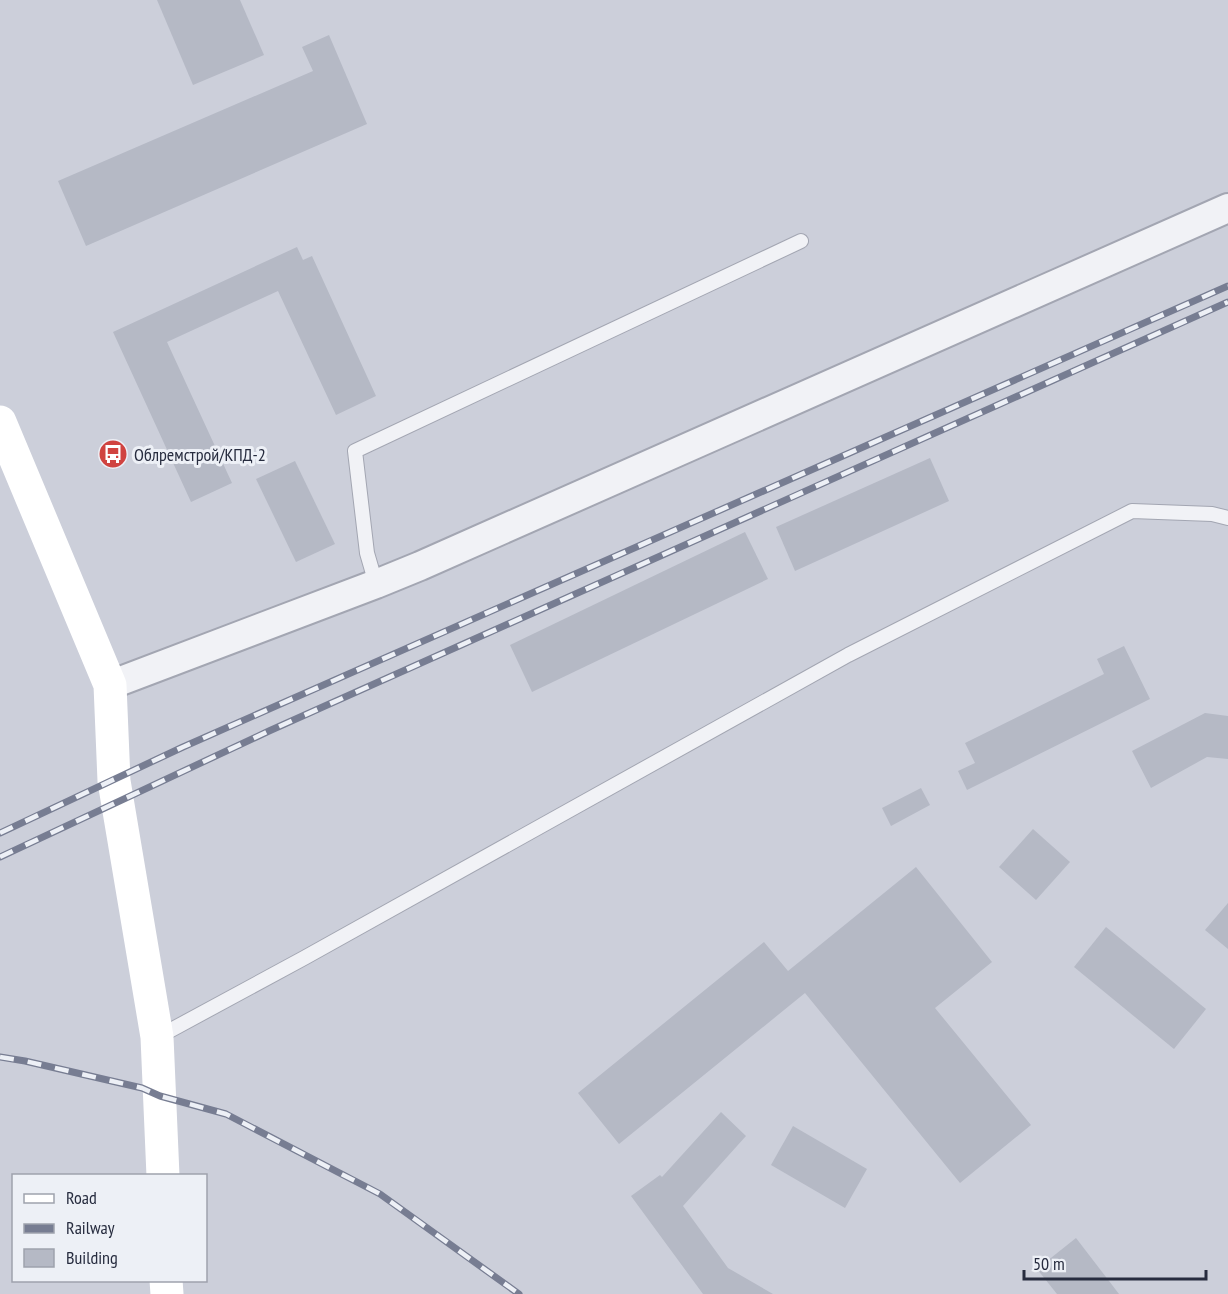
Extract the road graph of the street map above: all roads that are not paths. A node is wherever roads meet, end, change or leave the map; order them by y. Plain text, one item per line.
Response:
1 (1228, 208) edge
2 (801, 241) dead end
3 (0, 422) edge
4 (1228, 519) edge
5 (376, 584) junction
6 (110, 685) junction
7 (157, 1037) junction
8 (163, 1174) edge

1 - 5 street
2 - 5 lane
3 - 6 street
4 - 7 lane
5 - 6 street
6 - 7 street
7 - 8 street

